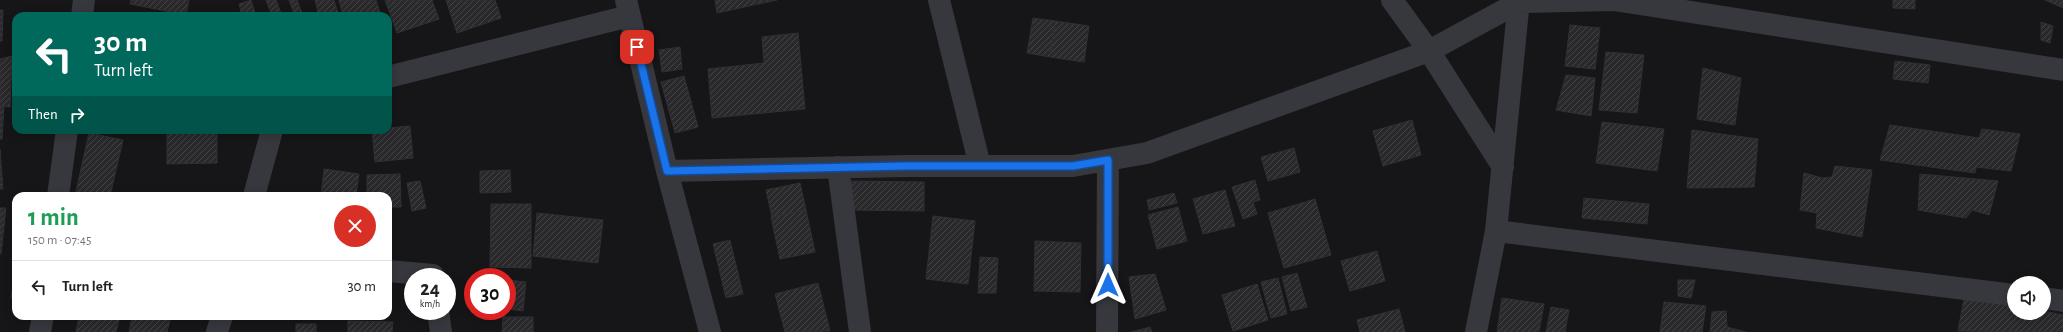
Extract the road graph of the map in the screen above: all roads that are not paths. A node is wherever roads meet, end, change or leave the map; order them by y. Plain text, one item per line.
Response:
1 (84, 0) edge
2 (939, 0) edge
3 (1392, 0) edge
4 (1519, 1) edge
5 (628, 8) edge
6 (82, 12) edge
7 (1429, 51) junction
8 (2063, 70) edge
9 (392, 75) edge
10 (66, 134) edge
11 (271, 134) edge
12 (1108, 160) junction
13 (980, 166) junction
14 (838, 167) junction
15 (1503, 167) junction
16 (667, 171) junction
17 (59, 192) edge
18 (255, 192) edge
19 (1496, 231) junction
20 (392, 271) edge
21 (404, 272) edge
22 (2007, 294) edge
23 (2051, 299) edge
24 (2063, 301) edge
25 (42, 320) edge
26 (221, 320) edge
27 (439, 320) edge
28 (40, 332) edge
29 (217, 332) edge
30 (441, 332) edge
31 (710, 332) edge
32 (860, 332) edge
33 (1107, 332) edge
34 (1476, 332) edge

1 - 6 street
2 - 13 street
3 - 7 street
4 - 7 street
4 - 8 street
4 - 15 street
5 - 9 street
5 - 16 street
7 - 12 street
7 - 15 street
10 - 17 street
11 - 18 street
12 - 13 street
12 - 33 street
13 - 14 street
14 - 16 street
14 - 32 street
15 - 19 street
16 - 31 street
19 - 22 street
19 - 34 street
20 - 21 street
23 - 24 street
25 - 28 street
26 - 29 street
27 - 30 street

